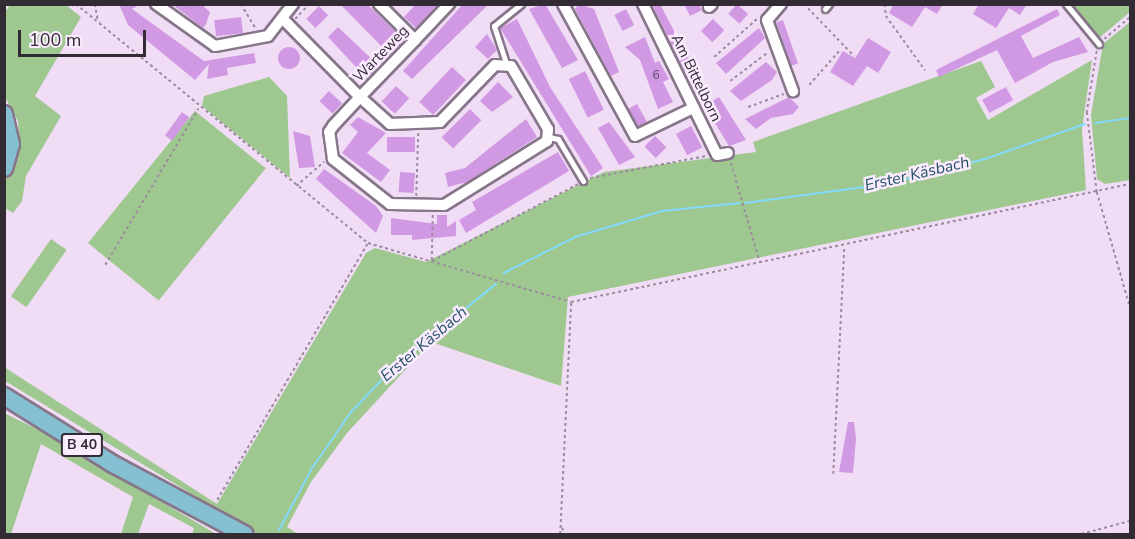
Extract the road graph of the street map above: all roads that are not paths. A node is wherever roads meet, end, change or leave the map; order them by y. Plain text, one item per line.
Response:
1 (156, 4) edge
2 (293, 4) edge
3 (379, 4) edge
4 (448, 4) edge
5 (521, 4) edge
6 (643, 4) edge
7 (781, 4) edge
8 (1066, 4) edge
9 (566, 5) edge
10 (287, 23) junction
11 (415, 40) junction
12 (1099, 44) road end
13 (506, 63) junction
14 (793, 91) road end
15 (360, 97) junction
16 (693, 108) junction
17 (4, 114) edge
18 (549, 137) junction
19 (723, 154) road end
20 (4, 168) edge
21 (584, 181) road end
22 (4, 396) edge
23 (244, 534) edge

1 - 10 street
2 - 10 street
3 - 11 street
4 - 11 street, Warteweg
5 - 13 lane
6 - 16 street, Am Bittelborn
7 - 14 street
8 - 12 lane
9 - 16 street
10 - 15 street
11 - 15 street, Warteweg
13 - 15 street
13 - 18 street
15 - 18 street, Warteweg
16 - 19 street, Am Bittelborn
17 - 20 main road
18 - 21 lane
22 - 23 main road, B 40

